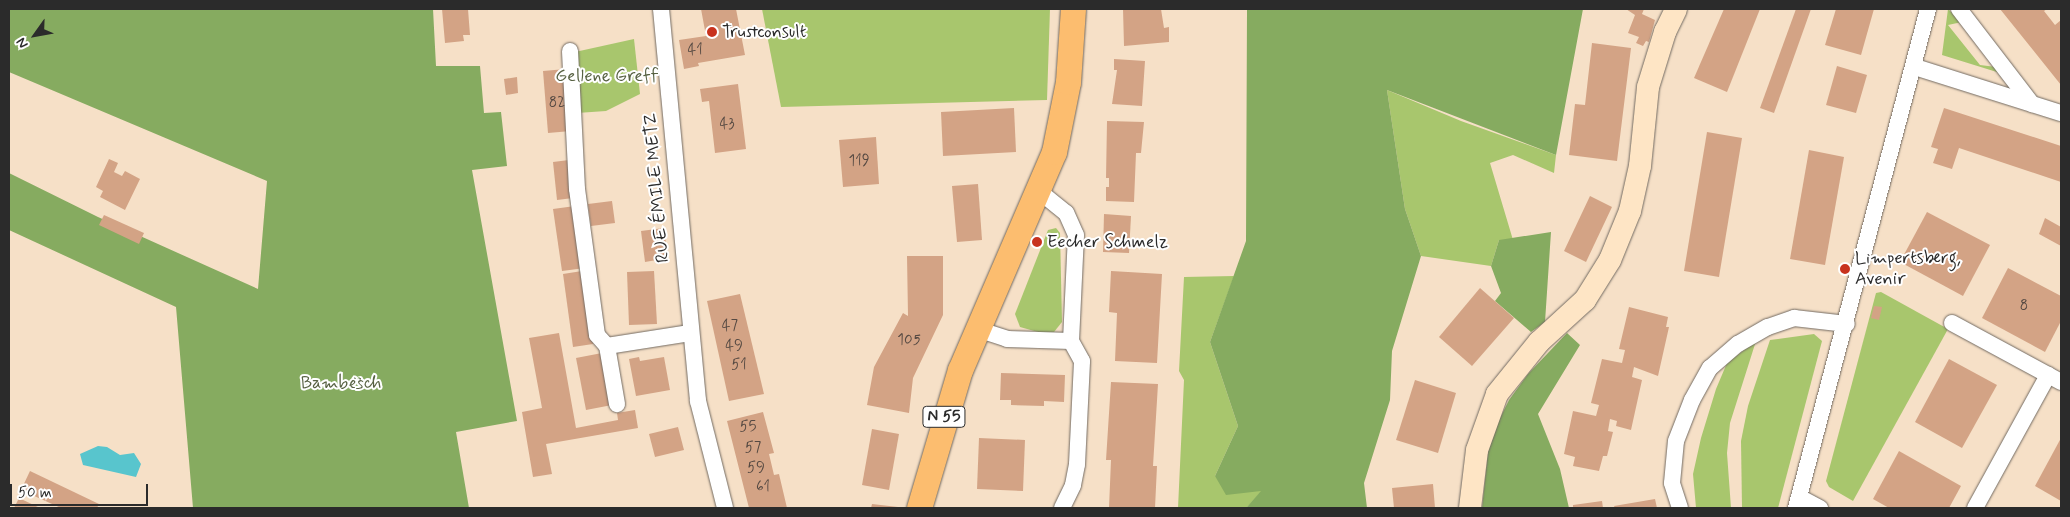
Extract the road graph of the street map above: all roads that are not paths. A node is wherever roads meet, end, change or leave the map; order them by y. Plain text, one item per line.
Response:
1 (661, 9) edge
2 (1073, 9) edge
3 (1676, 9) edge
4 (1928, 9) edge
5 (1959, 9) edge
6 (570, 51) dead end
7 (1915, 68) junction
8 (2032, 104) junction
9 (2061, 113) edge
10 (1039, 192) junction
11 (1952, 323) dead end
12 (1847, 324) junction
13 (978, 329) junction
14 (690, 333) junction
15 (1071, 342) junction
16 (607, 346) junction
17 (2054, 379) edge
18 (617, 404) dead end
19 (1797, 503) edge
20 (725, 508) edge
21 (919, 508) edge
22 (1062, 508) edge
23 (1470, 508) edge
24 (1680, 508) edge
25 (1820, 508) edge
26 (1975, 508) edge

1 - 14 street, RUE ÉMILE METZ
2 - 10 main road, N 55
3 - 23 main road
4 - 7 street
5 - 8 street
6 - 16 street
7 - 8 street
7 - 12 street
8 - 9 street
10 - 13 main road, N 55
10 - 15 street
11 - 17 street
12 - 19 street
12 - 24 street
13 - 15 street
13 - 21 main road, N 55
14 - 16 street
14 - 20 street, RUE ÉMILE METZ
15 - 22 street
16 - 18 street
17 - 26 street
19 - 25 street

